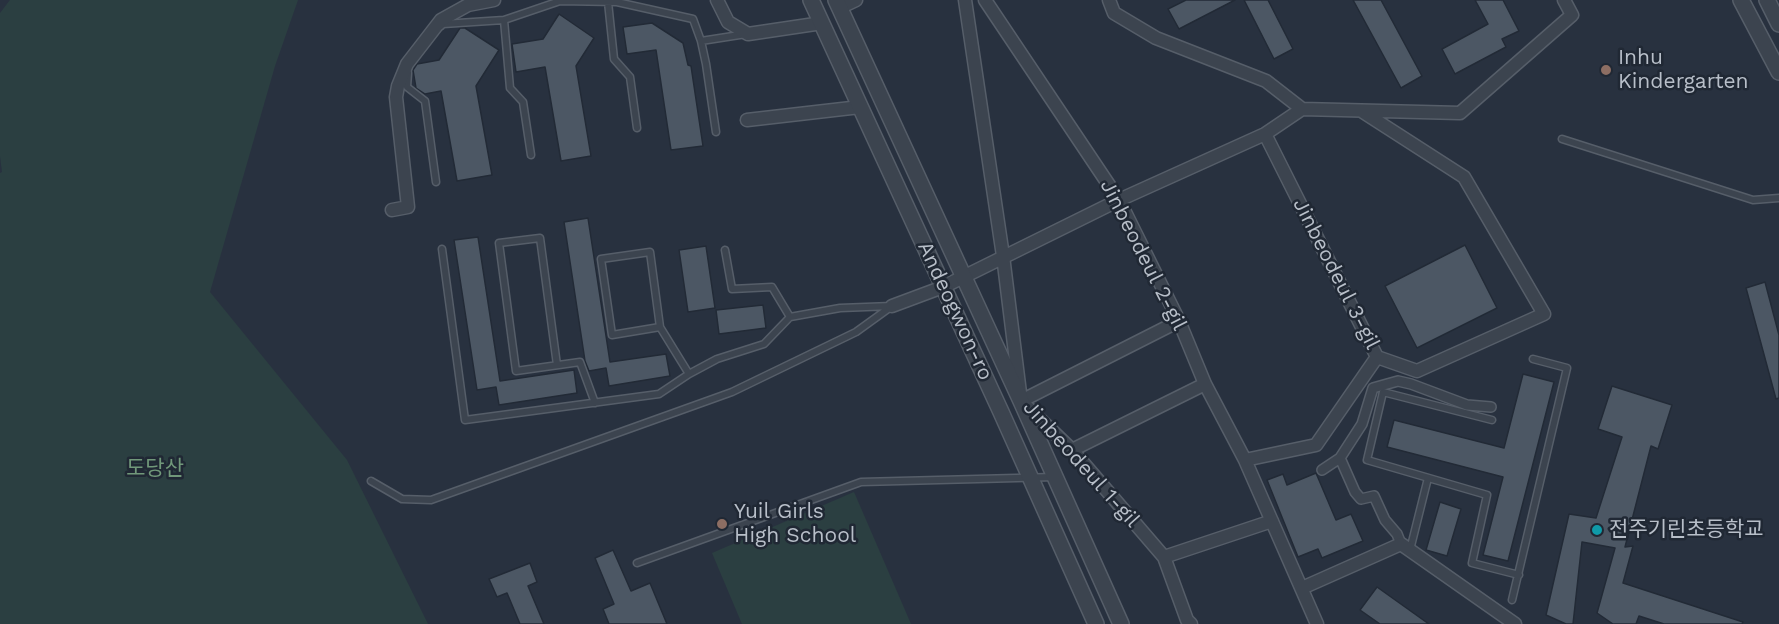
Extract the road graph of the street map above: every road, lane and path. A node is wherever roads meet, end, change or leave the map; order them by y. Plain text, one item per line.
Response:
1 (494, 0) edge
2 (717, 0) edge
3 (811, 0) edge
4 (856, 0) edge
5 (965, 0) edge
6 (985, 0) edge
7 (1109, 0) edge
8 (1564, 0) edge
9 (1741, 0) edge
10 (1767, 0) edge
11 (608, 2) junction
12 (837, 4) edge
13 (504, 20) junction
14 (822, 23) junction
15 (1779, 24) edge
16 (748, 34) junction
17 (701, 41) junction
18 (1779, 72) edge
19 (860, 107) junction
20 (1302, 109) junction
21 (1364, 112) junction
22 (747, 120) dead end
23 (637, 128) dead end
24 (716, 132) dead end
25 (1265, 135) junction
26 (1562, 139) dead end
27 (531, 154) dead end
28 (436, 182) dead end
29 (1779, 198) edge
30 (1119, 200) junction
31 (392, 210) dead end
32 (442, 249) dead end
33 (724, 250) dead end
34 (1003, 256) junction
35 (963, 276) junction
36 (943, 287) junction
37 (892, 306) junction
38 (790, 317) junction
39 (1179, 321) junction
40 (660, 327) junction
41 (1377, 357) junction
42 (1533, 359) dead end
43 (557, 365) junction
44 (689, 374) junction
45 (1206, 384) junction
46 (1021, 401) junction
47 (596, 403) junction
48 (1491, 407) dead end
49 (1492, 420) dead end
50 (1072, 450) junction
51 (1340, 458) junction
52 (1245, 460) junction
53 (1322, 470) dead end
54 (1055, 477) junction
55 (1428, 477) junction
56 (1031, 478) junction
57 (371, 481) dead end
58 (1272, 520) junction
59 (1405, 547) junction
60 (1164, 557) junction
61 (637, 563) dead end
62 (1519, 575) junction
63 (1302, 588) junction
64 (1512, 600) dead end
65 (1096, 624) edge
66 (1121, 624) edge
67 (1191, 624) edge
68 (1317, 624) edge
69 (1515, 624) edge

1 - 31 street
2 - 16 street
3 - 14 street, Andeogwon-ro
4 - 12 street
5 - 34 street, Jinbeodeul 1-gil
6 - 30 street, Jinbeodeul 2-gil
7 - 20 street
8 - 21 street
9 - 18 street
10 - 15 street
11 - 13 lane
11 - 17 lane
11 - 23 lane
12 - 35 street, Andeogwon-ro
13 - 27 lane
13 - 28 lane
14 - 16 street
14 - 19 street, Andeogwon-ro
16 - 17 lane
17 - 24 lane
19 - 22 street
19 - 36 street, Andeogwon-ro
20 - 21 street
20 - 25 street
21 - 41 street, Jinbeodeul 3-gil
25 - 30 street
25 - 41 street, Jinbeodeul 3-gil
26 - 29 lane
30 - 34 street
30 - 39 street, Jinbeodeul 2-gil
32 - 47 lane
33 - 38 lane
34 - 35 street
34 - 46 street, Jinbeodeul 1-gil
35 - 36 street
35 - 46 street, Andeogwon-ro
36 - 37 street
36 - 56 street, Andeogwon-ro
37 - 38 lane
37 - 57 lane
38 - 44 lane
39 - 45 street, Jinbeodeul 2-gil
39 - 46 street
40 - 40 lane
40 - 44 lane
41 - 52 street
42 - 62 lane
43 - 43 lane
43 - 47 lane
44 - 47 lane
45 - 50 street
45 - 52 street, Jinbeodeul 2-gil
46 - 50 street, Jinbeodeul 1-gil
46 - 54 street, Andeogwon-ro
48 - 51 street
49 - 55 lane
50 - 60 street, Jinbeodeul 1-gil
51 - 53 street
51 - 59 street
52 - 58 street, Jinbeodeul 2-gil
54 - 56 lane
54 - 66 street, Andeogwon-ro
55 - 59 lane
55 - 62 lane
56 - 61 lane
56 - 65 street, Andeogwon-ro
58 - 60 street
58 - 63 street, Jinbeodeul 2-gil
59 - 63 street
59 - 69 street
60 - 67 street, Jinbeodeul 1-gil
62 - 64 lane
63 - 68 street, Jinbeodeul 2-gil

